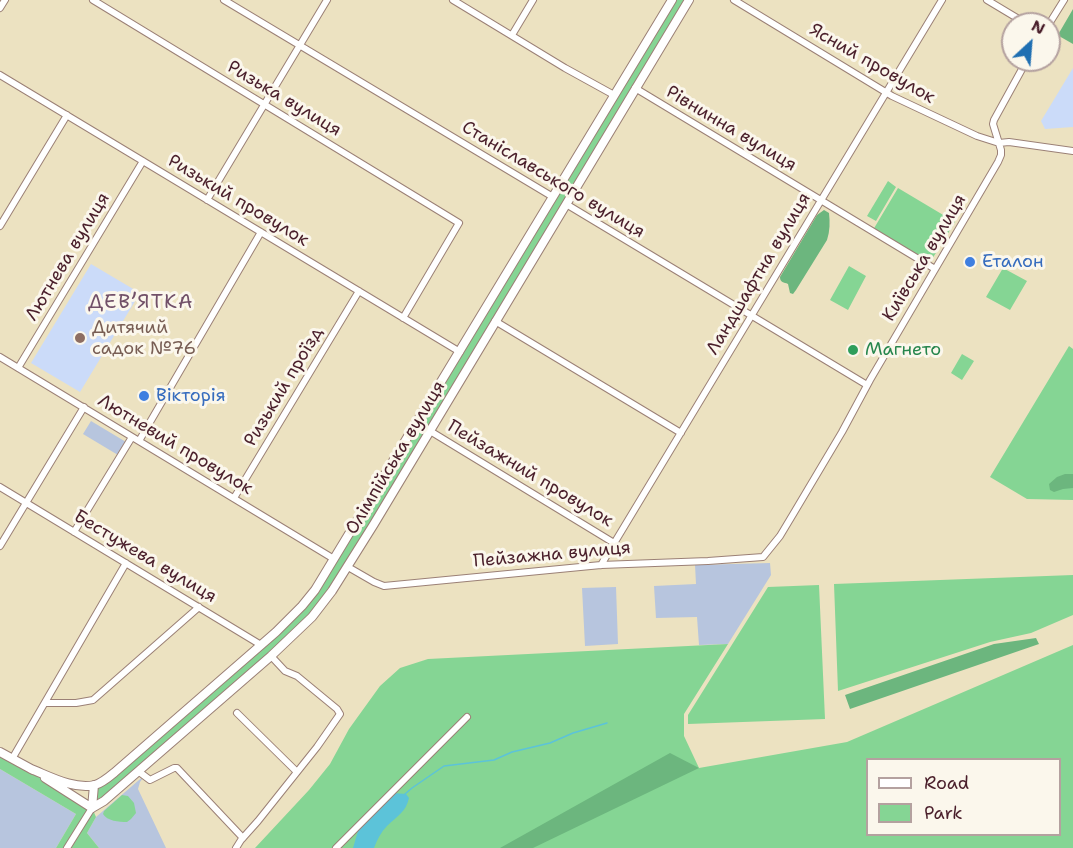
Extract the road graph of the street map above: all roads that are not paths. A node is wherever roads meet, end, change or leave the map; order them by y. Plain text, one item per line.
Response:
1 (5, 0) edge
2 (93, 0) edge
3 (224, 0) edge
4 (327, 0) edge
5 (453, 0) edge
6 (533, 0) edge
7 (672, 0) edge
8 (689, 0) edge
9 (734, 0) edge
10 (942, 0) edge
11 (987, 0) edge
12 (0, 8) edge
13 (1007, 12) edge
14 (512, 35) junction
15 (300, 45) junction
16 (1021, 72) edge
17 (0, 75) edge
18 (636, 88) junction
19 (886, 92) junction
20 (614, 95) junction
21 (264, 104) junction
22 (67, 115) junction
23 (999, 143) junction
24 (1073, 151) edge
25 (143, 162) junction
26 (553, 197) junction
27 (207, 200) junction
28 (820, 200) junction
29 (566, 204) junction
30 (0, 226) edge
31 (261, 232) junction
32 (935, 269) junction
33 (359, 291) junction
34 (752, 316) junction
35 (403, 318) junction
36 (495, 321) junction
37 (460, 351) junction
38 (0, 357) edge
39 (18, 368) junction
40 (867, 385) junction
41 (84, 407) junction
42 (430, 431) junction
43 (681, 433) junction
44 (132, 437) junction
45 (139, 441) junction
46 (0, 487) edge
47 (234, 498) junction
48 (26, 503) junction
49 (74, 532) junction
50 (614, 543) junction
51 (0, 546) edge
52 (764, 557) joint
53 (334, 559) junction
54 (126, 563) junction
55 (601, 565) junction
56 (348, 567) junction
57 (199, 607) junction
58 (261, 645) junction
59 (271, 656) junction
60 (45, 703) junction
61 (237, 713) dead end
62 (467, 717) dead end
63 (0, 752) edge
64 (12, 759) junction
65 (30, 769) junction
66 (138, 771) junction
67 (115, 772) junction
68 (297, 772) junction
69 (125, 783) junction
70 (94, 785) junction
71 (92, 808) junction
72 (243, 838) junction
73 (67, 848) edge
74 (236, 848) edge
75 (336, 848) edge

1 - 12 street
2 - 21 street, Ризька вулиця
3 - 15 street, Станіславського вулиця
4 - 15 street
5 - 14 street
6 - 14 street
7 - 20 main road, Олімпійська вулиця
8 - 18 main road, Олімпійська вулиця
9 - 19 street, Ясний провулок
10 - 19 street, Ландшафтна вулиця
11 - 13 street
14 - 20 street
15 - 21 street
15 - 26 street, Станіславського вулиця
16 - 23 street, Київська вулиця
17 - 22 street, Ризький провулок
18 - 28 street, Рівнинна вулиця
18 - 29 main road, Олімпійська вулиця
19 - 23 street, Ясний провулок
19 - 28 street, Ландшафтна вулиця
20 - 26 main road, Олімпійська вулиця
21 - 27 street
21 - 35 street, Ризька вулиця
22 - 25 street, Ризький провулок
22 - 30 street
23 - 24 street, Ясний провулок
23 - 32 street, Київська вулиця
25 - 27 street, Ризький провулок
25 - 39 street, Лютнева вулиця
26 - 29 main road, Станіславського вулиця
26 - 37 main road, Олімпійська вулиця
27 - 31 street, Ризький провулок
28 - 32 street, Рівнинна вулиця
28 - 34 street, Ландшафтна вулиця
29 - 34 street, Станіславського вулиця
29 - 36 main road, Олімпійська вулиця
31 - 33 street, Ризький провулок
31 - 45 street
32 - 40 street, Київська вулиця
33 - 35 street, Ризький провулок
33 - 47 street, Ризький проїзд
34 - 40 street, Станіславського вулиця
34 - 43 street, Ландшафтна вулиця
35 - 37 street, Ризький провулок
36 - 42 main road, Олімпійська вулиця
36 - 43 street
37 - 53 main road, Олімпійська вулиця
38 - 39 street, Лютневий провулок
39 - 41 street, Лютневий провулок
40 - 52 street, Київська вулиця
41 - 44 street, Лютневий провулок
41 - 48 street
42 - 50 street, Пейзажний провулок
42 - 56 main road, Олімпійська вулиця
43 - 50 street, Ландшафтна вулиця
44 - 45 street, Лютневий провулок
44 - 49 street
45 - 47 street, Лютневий провулок
46 - 48 street, Бестужева вулиця
47 - 53 street, Лютневий провулок
48 - 49 street, Бестужева вулиця
48 - 51 street
49 - 54 street, Бестужева вулиця
50 - 55 street, Ландшафтна вулиця
52 - 55 street, Пейзажна вулиця
53 - 56 main road
53 - 58 main road, Олімпійська вулиця
54 - 57 street, Бестужева вулиця
54 - 60 street
55 - 56 street, Пейзажна вулиця
56 - 59 main road, Олімпійська вулиця
57 - 58 street, Бестужева вулиця
57 - 60 street
58 - 59 main road, Бестужева вулиця
58 - 67 main road, Олімпійська вулиця
59 - 66 main road, Олімпійська вулиця
59 - 68 street
60 - 64 street
61 - 68 street
62 - 75 street
63 - 64 main road
64 - 65 main road
65 - 70 main road
65 - 71 main road
66 - 69 main road, Олімпійська вулиця
66 - 72 street
67 - 69 main road
67 - 70 main road, Олімпійська вулиця
68 - 72 street
69 - 71 main road, Олімпійська вулиця
70 - 71 main road
71 - 73 street
72 - 74 street

